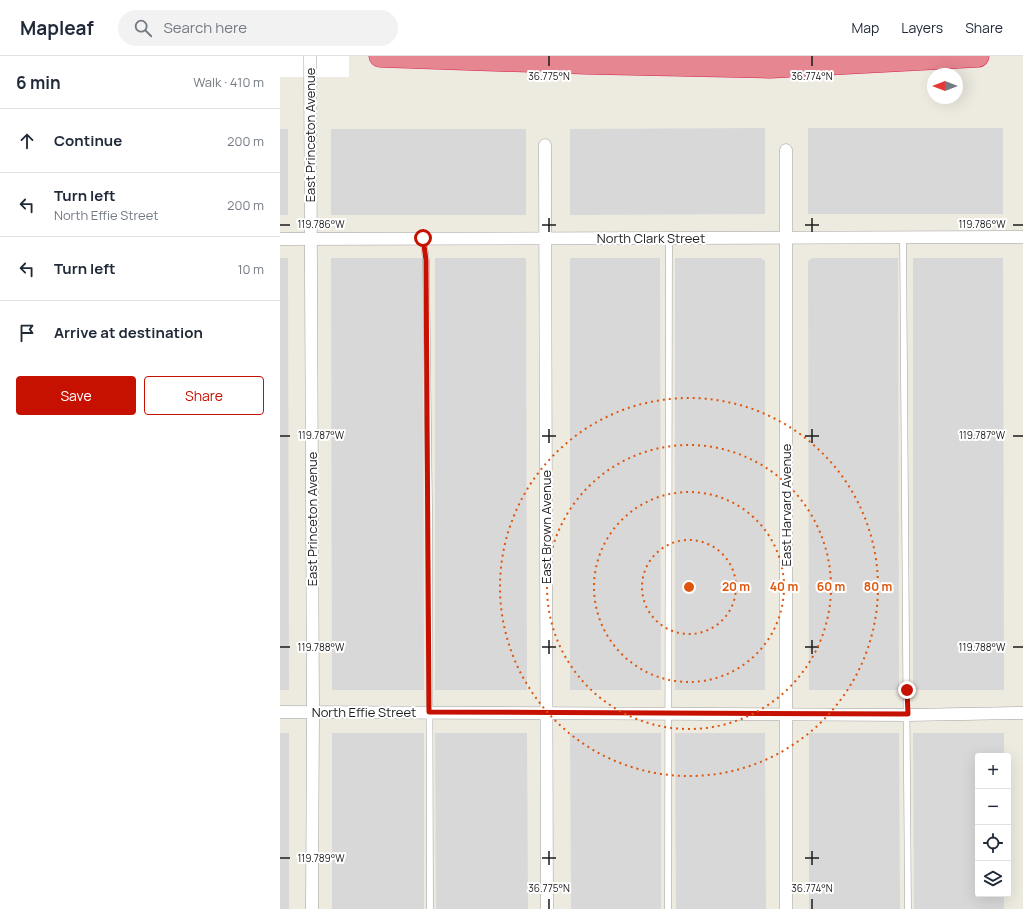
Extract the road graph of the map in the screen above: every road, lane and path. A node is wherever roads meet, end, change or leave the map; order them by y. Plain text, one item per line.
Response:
1 (310, 56) edge
2 (380, 56) edge
3 (978, 56) edge
4 (545, 145) dead end
5 (786, 150) dead end
6 (669, 237) junction
7 (904, 237) junction
8 (1023, 237) edge
9 (423, 238) junction
10 (545, 238) junction
11 (786, 238) junction
12 (280, 239) edge
13 (310, 240) junction
14 (280, 712) edge
15 (313, 712) junction
16 (429, 712) junction
17 (668, 713) junction
18 (786, 713) junction
19 (1023, 713) edge
20 (547, 714) junction
21 (908, 714) junction
22 (312, 909) edge
23 (430, 909) edge
24 (547, 909) edge
25 (668, 909) edge
26 (786, 909) edge
27 (908, 909) edge

1 - 13 street, East Princeton Avenue
2 - 3 highway
4 - 10 street, East Brown Avenue
5 - 11 street, East Harvard Avenue
6 - 10 street, North Clark Street
6 - 11 street, North Clark Street
6 - 17 lane
7 - 8 street, North Clark Street
7 - 11 street, North Clark Street
7 - 21 lane
9 - 10 street, North Clark Street
9 - 13 street, North Clark Street
9 - 16 lane
10 - 20 street, East Brown Avenue
11 - 18 street, East Harvard Avenue
12 - 13 street, North Clark Street
13 - 15 street, East Princeton Avenue
14 - 15 street, North Effie Street
15 - 16 street, North Effie Street
15 - 22 street, East Princeton Avenue
16 - 20 street, North Effie Street
16 - 23 lane
17 - 18 street, North Effie Street
17 - 20 street, North Effie Street
17 - 25 lane
18 - 21 street, North Effie Street
18 - 26 street, East Harvard Avenue
19 - 21 street, North Effie Street
20 - 24 street, East Brown Avenue
21 - 27 lane

